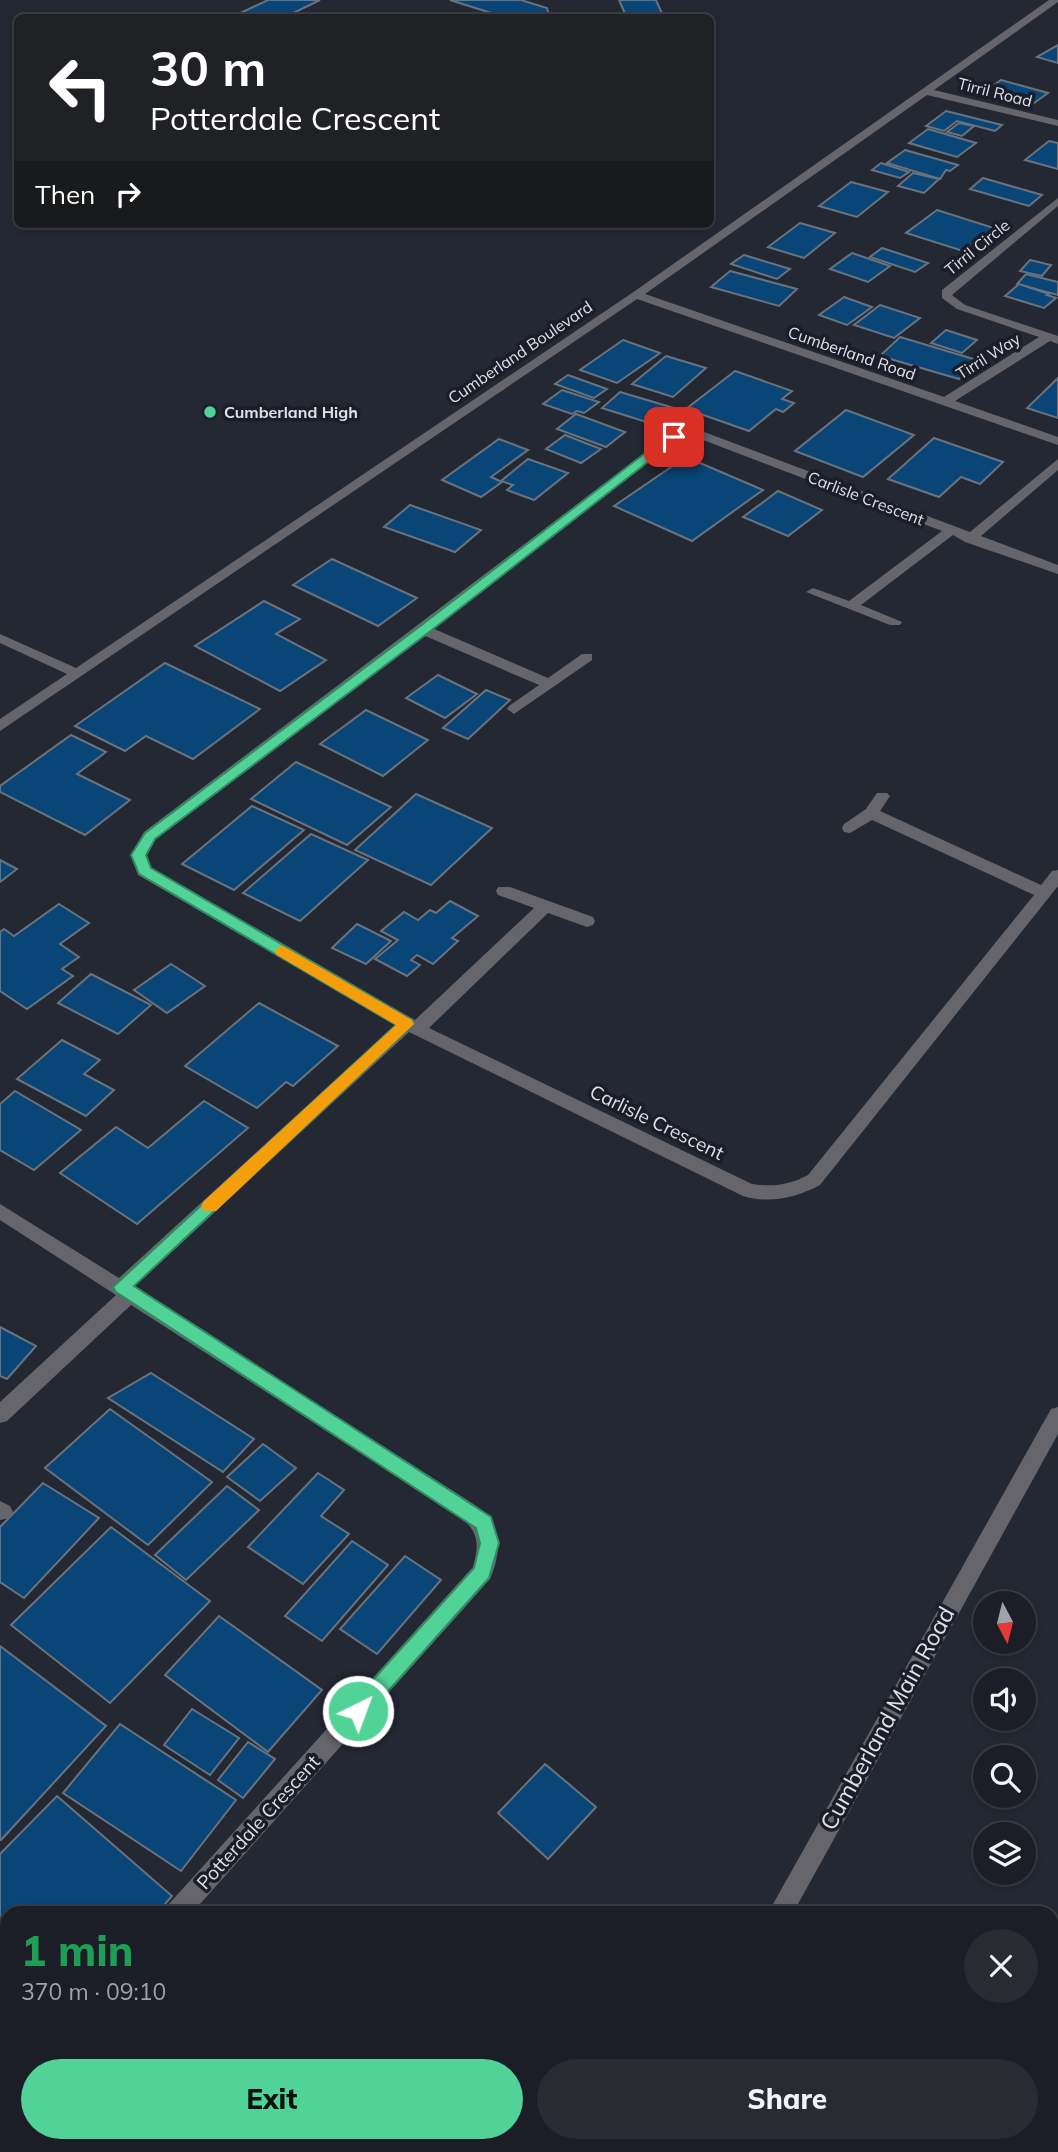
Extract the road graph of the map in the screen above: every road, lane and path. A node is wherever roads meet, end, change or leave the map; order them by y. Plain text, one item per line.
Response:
1 (1055, 0) edge
2 (925, 91) junction
3 (1058, 123) edge
4 (1058, 201) edge
5 (636, 295) junction
6 (1053, 338) edge
7 (945, 402) junction
8 (1058, 441) edge
9 (1058, 463) edge
10 (950, 530) junction
11 (970, 539) junction
12 (1058, 570) edge
13 (813, 592) dead end
14 (851, 606) junction
15 (895, 622) dead end
16 (424, 630) junction
17 (0, 638) edge
18 (587, 657) dead end
19 (76, 673) junction
20 (550, 684) junction
21 (514, 709) dead end
22 (0, 726) edge
23 (882, 796) dead end
24 (871, 813) junction
25 (850, 828) dead end
26 (1058, 875) edge
27 (504, 891) dead end
28 (1042, 892) junction
29 (545, 906) junction
30 (587, 921) dead end
31 (412, 1026) junction
32 (0, 1211) edge
33 (126, 1291) junction
34 (0, 1415) edge
35 (1058, 1415) edge
36 (182, 1906) edge
37 (784, 1906) edge

1 - 2 street, Cumberland Boulevard
2 - 3 street, Tirril Road
2 - 5 street, Cumberland Boulevard
4 - 6 street, Tirril Circle
5 - 7 street, Cumberland Road
5 - 19 street, Cumberland Boulevard
6 - 7 street, Tirril Way
7 - 8 street, Cumberland Road
9 - 11 street
10 - 11 street, Carlisle Crescent
10 - 14 street
10 - 16 street, Carlisle Crescent
11 - 12 street, Carlisle Crescent
13 - 14 street
14 - 15 street
16 - 20 street
16 - 31 street, Carlisle Crescent
17 - 19 street
18 - 20 street
19 - 22 street, Cumberland Boulevard
20 - 21 street
23 - 24 street
24 - 25 street
24 - 28 street
26 - 28 street, Carlisle Crescent
27 - 29 street
28 - 31 street, Carlisle Crescent
29 - 30 street
29 - 31 street
31 - 33 street
32 - 33 street, Potterdale Crescent
33 - 34 street
33 - 36 street, Potterdale Crescent
35 - 37 street, Cumberland Main Road

